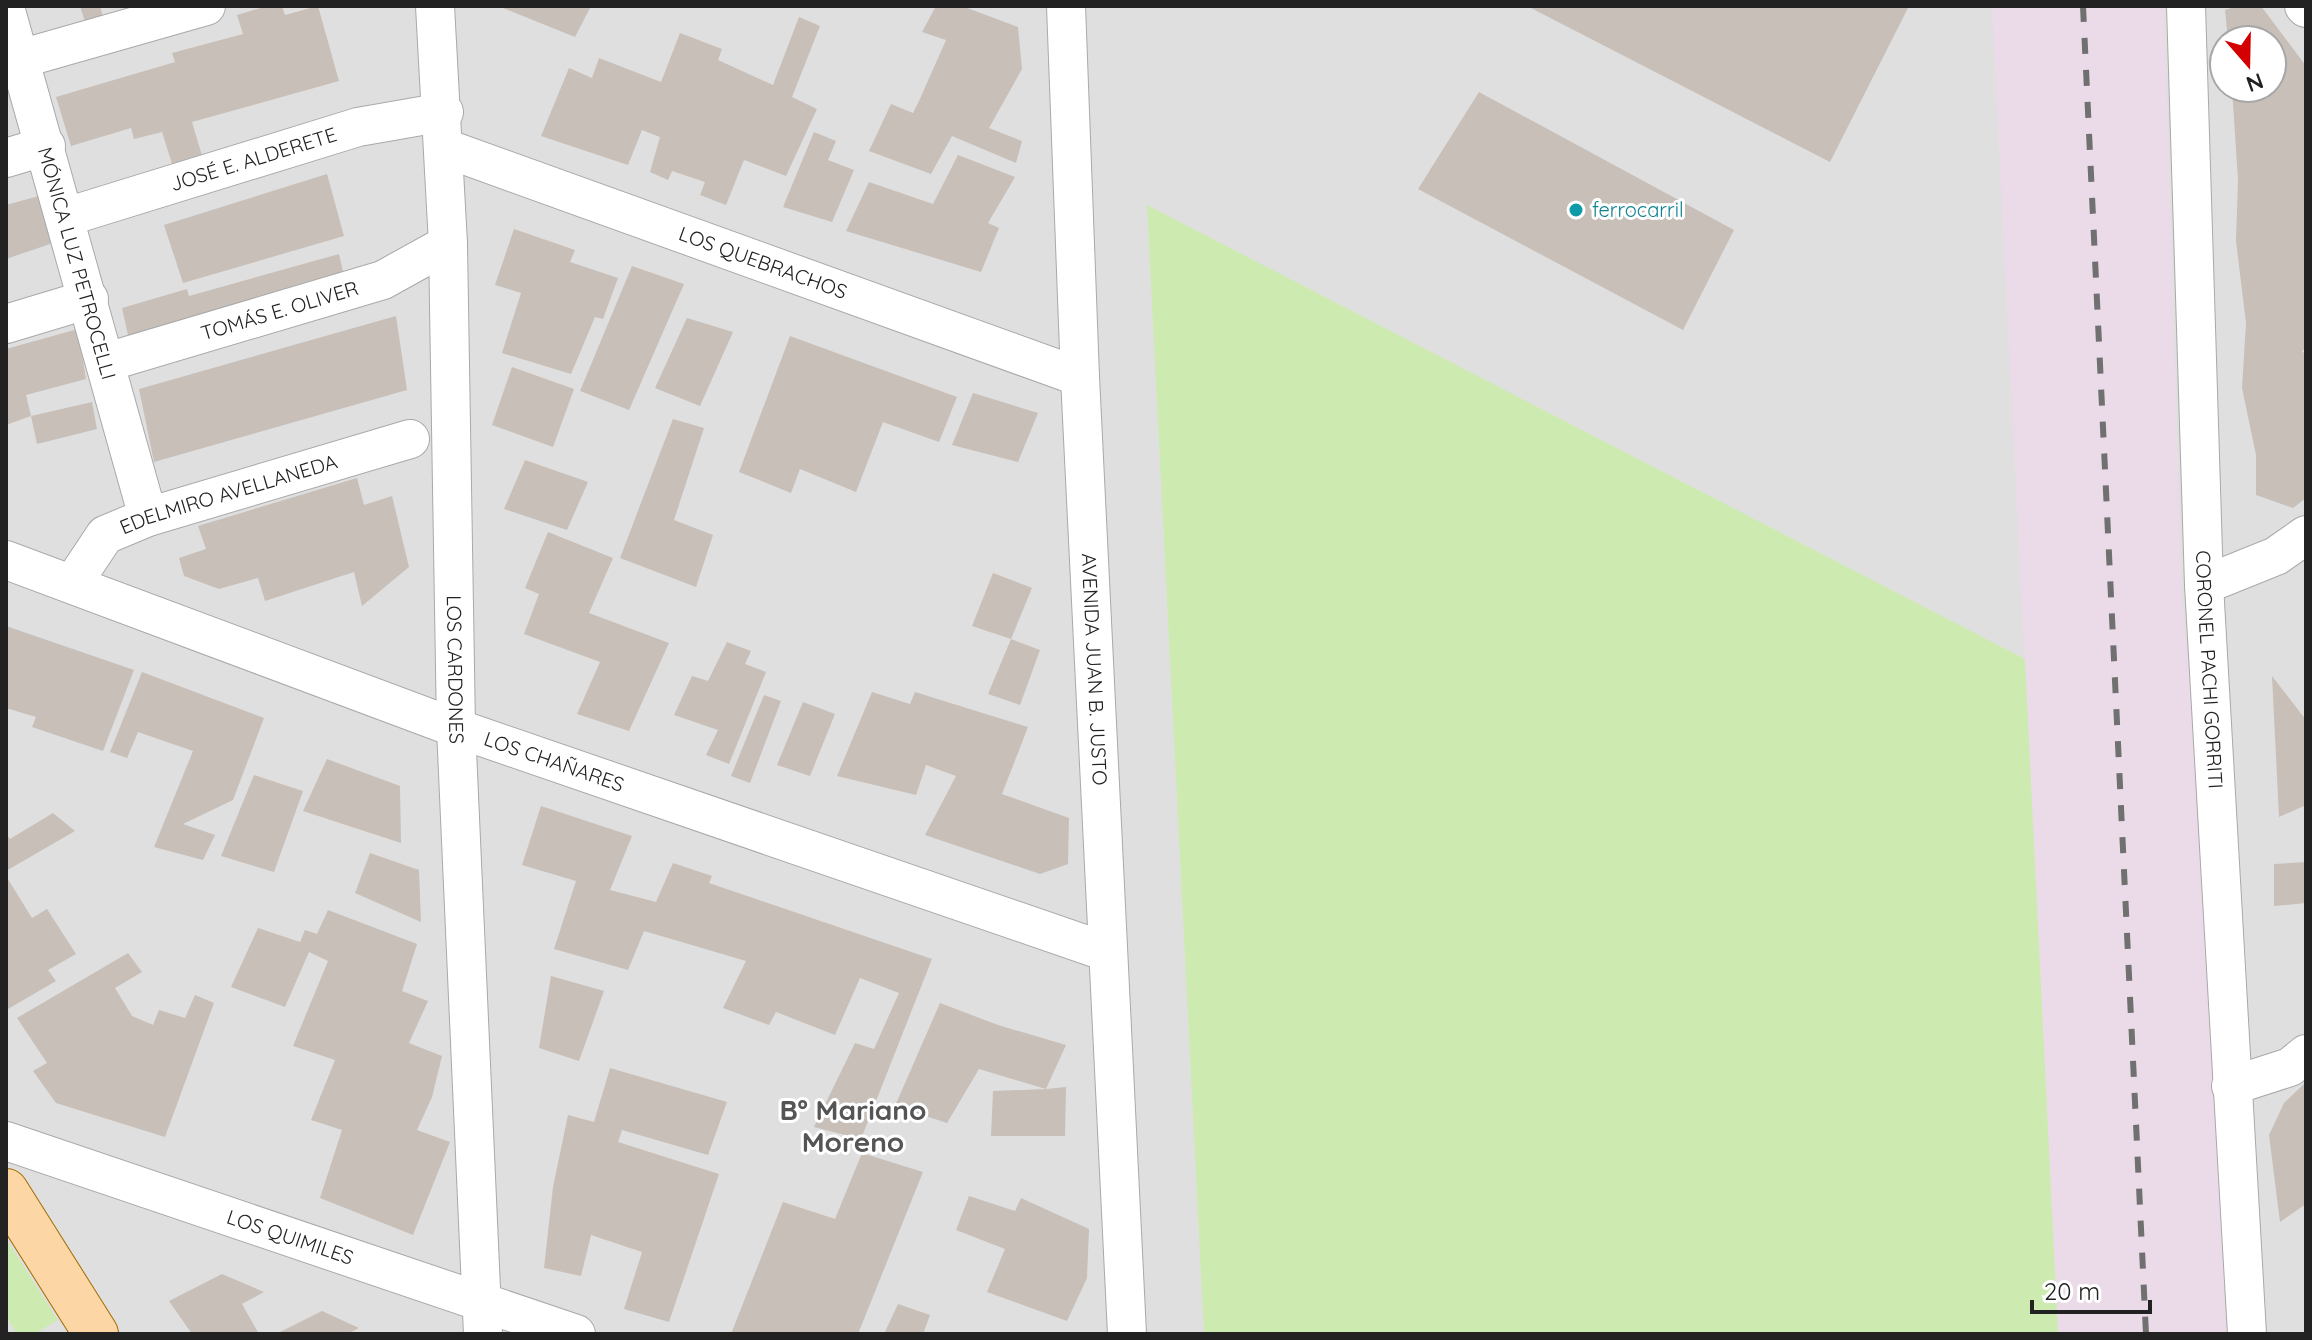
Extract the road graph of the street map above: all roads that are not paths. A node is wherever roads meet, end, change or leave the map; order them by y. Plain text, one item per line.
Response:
1 (206, 6) edge
2 (435, 6) edge
3 (1066, 6) edge
4 (2186, 6) edge
5 (6, 11) edge
6 (20, 59) junction
7 (444, 130) junction
8 (46, 146) junction
9 (6, 158) edge
10 (66, 217) junction
11 (448, 244) junction
12 (89, 299) junction
13 (6, 324) edge
14 (107, 362) junction
15 (1080, 377) junction
16 (410, 439) dead end
17 (148, 517) junction
18 (2306, 535) edge
19 (6, 560) edge
20 (73, 583) junction
21 (2204, 585) junction
22 (456, 728) junction
23 (1107, 952) junction
24 (2306, 1054) edge
25 (2231, 1086) junction
26 (6, 1141) edge
27 (6, 1191) edge
28 (482, 1318) edge
29 (96, 1334) edge
30 (576, 1334) edge
31 (1127, 1334) edge
32 (2247, 1334) edge

1 - 6 street
2 - 7 street, LOS CARDONES
3 - 15 street, AVENIDA JUAN B. JUSTO
4 - 21 street, CORONEL PACHI GORRITI
5 - 6 street, MÓNICA LUZ PETROCELLI
6 - 8 street, MÓNICA LUZ PETROCELLI
7 - 10 street, JOSÉ E. ALDERETE
7 - 11 street, LOS CARDONES
7 - 15 street, LOS QUEBRACHOS
8 - 9 street
8 - 10 street, MÓNICA LUZ PETROCELLI
10 - 12 street, MÓNICA LUZ PETROCELLI
11 - 14 street, TOMÁS E. OLIVER
11 - 22 street, LOS CARDONES
12 - 13 street
12 - 14 street, MÓNICA LUZ PETROCELLI
14 - 17 street, MÓNICA LUZ PETROCELLI
15 - 23 street, AVENIDA JUAN B. JUSTO
16 - 17 street, EDELMIRO AVELLANEDA
17 - 20 street, EDELMIRO AVELLANEDA
18 - 21 street
19 - 20 street, LOS CHAÑARES
20 - 22 street, LOS CHAÑARES
21 - 25 street, CORONEL PACHI GORRITI
22 - 23 street, LOS CHAÑARES
22 - 28 street, LOS CARDONES
23 - 31 street, AVENIDA JUAN B. JUSTO
24 - 25 street
25 - 32 street, CORONEL PACHI GORRITI
26 - 28 street, LOS QUIMILES
27 - 29 main road
28 - 30 street, LOS QUIMILES

